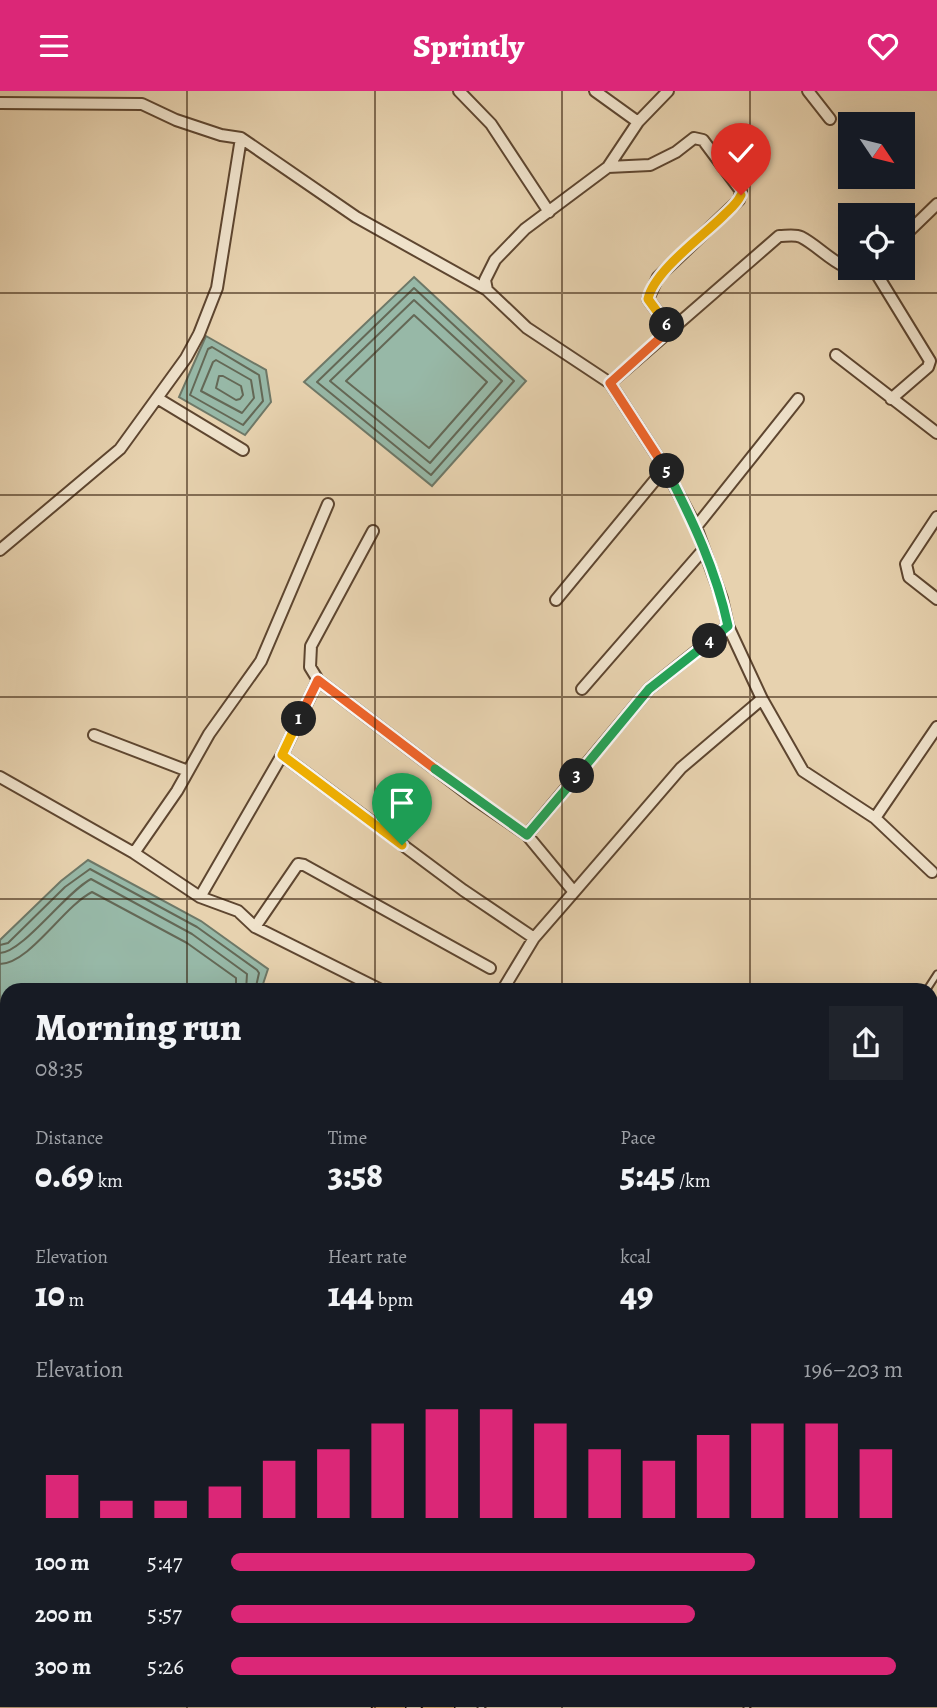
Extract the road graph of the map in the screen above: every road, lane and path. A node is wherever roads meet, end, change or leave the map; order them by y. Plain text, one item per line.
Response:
1 (146, 91) edge
2 (459, 91) edge
3 (595, 91) edge
4 (668, 91) edge
5 (808, 91) edge
6 (0, 103) edge
7 (142, 104) junction
8 (830, 119) dead end
9 (638, 123) junction
10 (240, 138) junction
11 (608, 167) junction
12 (937, 204) edge
13 (549, 212) junction
14 (915, 225) edge
15 (838, 262) edge
16 (879, 280) edge
17 (487, 290) junction
18 (670, 329) junction
19 (836, 355) dead end
20 (610, 383) junction
21 (157, 398) junction
22 (798, 399) dead end
23 (891, 399) junction
24 (937, 433) edge
25 (243, 450) dead end
26 (665, 468) junction
27 (328, 505) dead end
28 (937, 517) edge
29 (696, 527) junction
30 (373, 531) dead end
31 (704, 549) junction
32 (0, 550) edge
33 (937, 599) edge
34 (556, 600) dead end
35 (728, 626) junction
36 (318, 680) junction
37 (582, 689) dead end
38 (762, 699) junction
39 (937, 727) edge
40 (93, 735) dead end
41 (282, 755) junction
42 (188, 771) junction
43 (0, 777) edge
44 (875, 818) junction
45 (527, 835) junction
46 (134, 853) junction
47 (935, 871) edge
48 (574, 892) junction
49 (200, 897) junction
50 (255, 927) junction
51 (534, 938) junction
52 (490, 968) dead end
53 (367, 983) edge
54 (507, 983) edge

1 - 7 street
2 - 13 street
3 - 9 street
4 - 9 street
5 - 8 street
6 - 7 street
7 - 10 street
9 - 11 street
10 - 17 street
10 - 21 street
11 - 13 street
11 - 18 street
12 - 14 street
13 - 17 street
15 - 18 street
16 - 23 street
17 - 20 street
18 - 20 street
19 - 23 street
20 - 26 street
21 - 25 street
21 - 32 street
22 - 29 street
23 - 24 street
26 - 29 street
26 - 34 street
27 - 42 street
28 - 33 street
29 - 31 street
30 - 36 street
31 - 35 street
31 - 37 street
35 - 38 street
35 - 45 street
36 - 41 street
36 - 45 street
38 - 44 street
38 - 48 street
39 - 44 street
40 - 42 street
41 - 49 street
41 - 51 street
42 - 46 street
43 - 46 street
44 - 47 street
45 - 48 street
46 - 49 street
48 - 51 street
49 - 50 street
50 - 52 street
50 - 53 street
51 - 54 street

